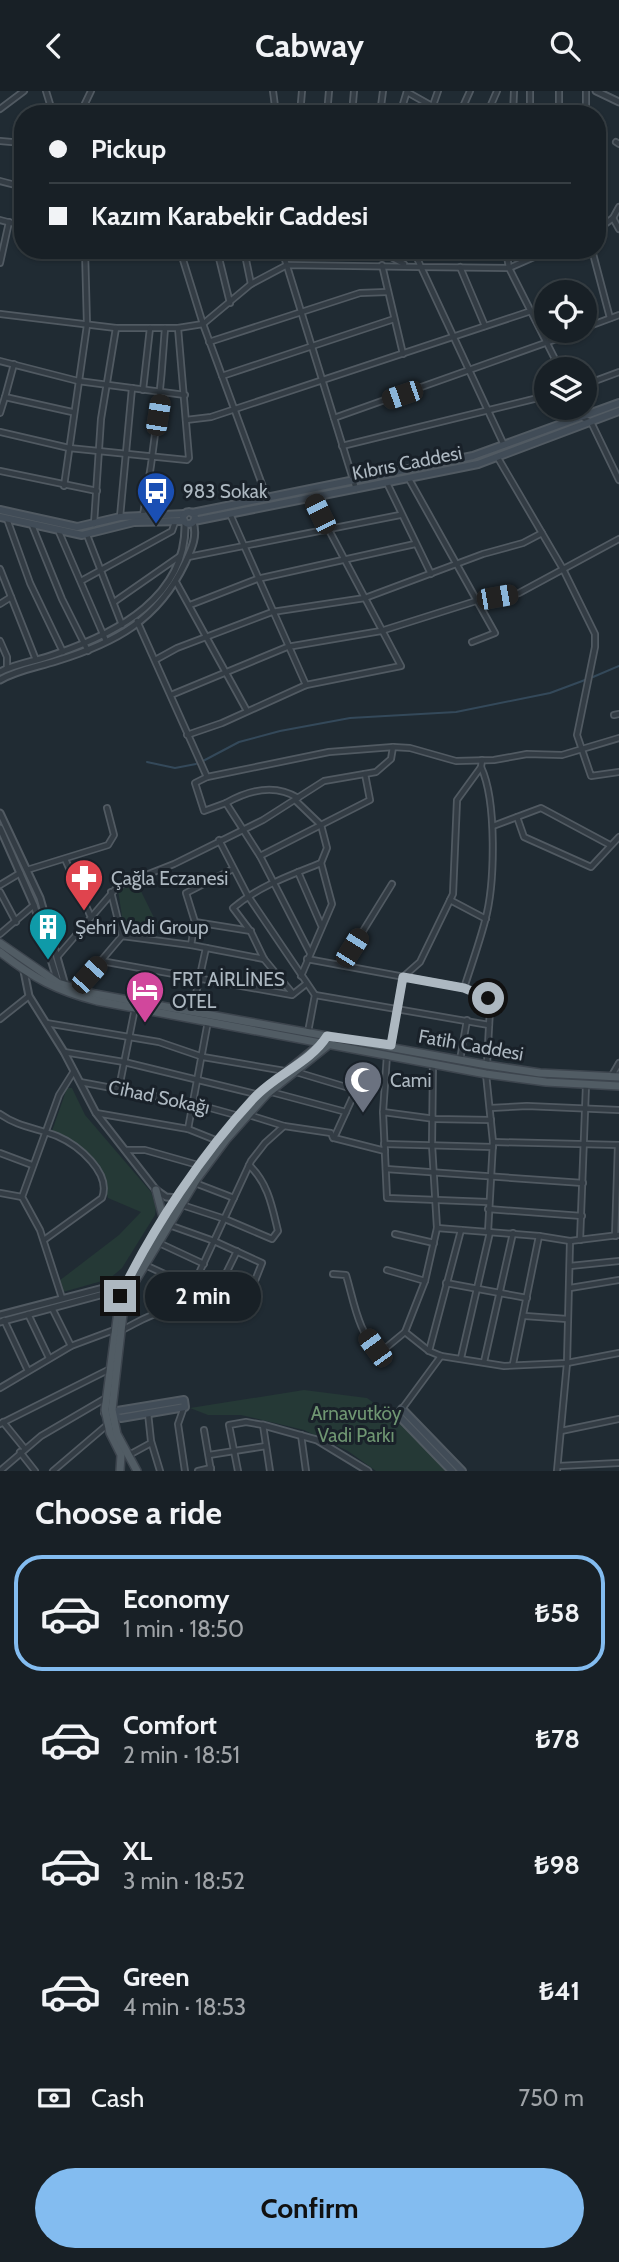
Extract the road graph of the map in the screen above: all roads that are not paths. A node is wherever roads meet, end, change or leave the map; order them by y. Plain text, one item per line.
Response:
1 (24, 91) edge
2 (597, 91) edge
3 (407, 92) edge
4 (619, 101) edge
5 (430, 105) edge
6 (0, 109) edge
7 (619, 207) edge
8 (613, 218) junction
9 (0, 220) edge
10 (9, 222) junction
11 (14, 223) edge
12 (606, 223) edge
13 (619, 229) edge
14 (85, 259) edge
15 (183, 259) edge
16 (219, 259) edge
17 (246, 259) edge
18 (285, 259) edge
19 (394, 259) edge
20 (417, 259) edge
21 (508, 259) edge
22 (530, 259) edge
23 (595, 259) edge
24 (0, 263) edge
25 (287, 265) junction
26 (382, 265) junction
27 (408, 267) junction
28 (421, 267) junction
29 (460, 267) junction
30 (509, 268) junction
31 (251, 283) junction
32 (387, 292) junction
33 (230, 304) junction
34 (301, 311) junction
35 (531, 311) junction
36 (0, 314) edge
37 (619, 315) edge
38 (610, 317) junction
39 (394, 319) junction
40 (597, 322) edge
41 (203, 324) junction
42 (87, 325) junction
43 (485, 325) junction
44 (116, 328) junction
45 (150, 328) junction
46 (165, 328) junction
47 (178, 328) junction
48 (453, 336) junction
49 (209, 342) junction
50 (548, 344) junction
51 (312, 346) junction
52 (403, 354) junction
53 (554, 357) edge
54 (0, 361) edge
55 (14, 364) junction
56 (469, 372) junction
57 (619, 372) edge
58 (222, 376) junction
59 (597, 380) edge
60 (78, 381) junction
61 (323, 381) junction
62 (106, 386) junction
63 (132, 389) junction
64 (143, 390) junction
65 (161, 394) junction
66 (185, 395) junction
67 (5, 397) junction
68 (534, 398) edge
69 (619, 403) edge
70 (236, 409) junction
71 (487, 410) junction
72 (597, 411) edge
73 (619, 411) edge
74 (72, 412) junction
75 (0, 413) edge
76 (334, 418) junction
77 (186, 419) junction
78 (573, 420) edge
79 (587, 420) edge
80 (591, 422) junction
81 (0, 432) edge
82 (504, 445) junction
83 (342, 446) junction
84 (69, 448) junction
85 (100, 450) junction
86 (127, 453) junction
87 (151, 457) junction
88 (498, 458) junction
89 (0, 471) edge
90 (409, 479) junction
91 (619, 480) edge
92 (352, 481) junction
93 (387, 483) junction
94 (64, 486) junction
95 (356, 489) junction
96 (97, 491) junction
97 (267, 498) junction
98 (312, 498) junction
99 (0, 510) edge
100 (230, 514) junction
101 (143, 515) junction
102 (400, 515) junction
103 (120, 517) junction
104 (3, 518) edge
105 (189, 519) junction
106 (175, 522) junction
107 (94, 524) junction
108 (32, 525) junction
109 (328, 531) junction
110 (59, 532) junction
111 (541, 533) junction
112 (87, 535) junction
113 (619, 539) edge
114 (415, 544) junction
115 (244, 548) junction
116 (181, 555) junction
117 (188, 557) junction
118 (343, 562) junction
119 (458, 564) junction
120 (0, 569) edge
121 (563, 569) junction
122 (100, 571) junction
123 (431, 574) junction
124 (257, 579) junction
125 (81, 581) junction
126 (176, 582) junction
127 (12, 597) junction
128 (365, 598) junction
129 (476, 601) junction
130 (114, 602) junction
131 (0, 604) edge
132 (190, 605) junction
133 (272, 612) junction
134 (137, 620) junction
135 (123, 628) junction
136 (383, 631) junction
137 (206, 636) junction
138 (104, 639) junction
139 (0, 641) edge
140 (471, 642) dead end
141 (287, 647) junction
142 (86, 648) junction
143 (63, 652) junction
144 (157, 659) junction
145 (36, 660) junction
146 (7, 669) junction
147 (225, 672) junction
148 (0, 673) edge
149 (0, 680) edge
150 (306, 685) junction
151 (171, 695) junction
152 (247, 711) junction
153 (187, 735) junction
154 (619, 738) edge
155 (393, 747) junction
156 (581, 750) junction
157 (482, 760) junction
158 (481, 767) junction
159 (619, 772) edge
160 (365, 774) junction
161 (207, 777) junction
162 (297, 800) junction
163 (226, 803) junction
164 (107, 808) dead end
165 (0, 813) edge
166 (517, 817) junction
167 (321, 825) junction
168 (493, 826) junction
169 (243, 828) junction
170 (2, 829) edge
171 (619, 837) edge
172 (219, 840) junction
173 (610, 845) junction
174 (260, 856) junction
175 (65, 859) junction
176 (321, 863) junction
177 (233, 869) junction
178 (24, 871) junction
179 (298, 872) junction
180 (273, 883) junction
181 (392, 884) dead end
182 (0, 885) edge
183 (111, 891) junction
184 (0, 892) edge
185 (248, 896) junction
186 (450, 900) junction
187 (34, 905) junction
188 (90, 915) junction
189 (486, 919) junction
190 (16, 922) junction
191 (195, 922) junction
192 (321, 926) junction
193 (251, 932) junction
194 (0, 934) edge
195 (122, 936) junction
196 (0, 943) edge
197 (191, 945) junction
198 (206, 947) junction
199 (0, 952) edge
200 (310, 953) junction
201 (58, 956) junction
202 (264, 959) junction
203 (307, 959) junction
204 (101, 961) junction
205 (342, 965) junction
206 (24, 971) junction
207 (301, 976) junction
208 (200, 977) junction
209 (403, 977) junction
210 (306, 984) junction
211 (61, 988) junction
212 (464, 988) junction
213 (77, 989) junction
214 (293, 994) junction
215 (315, 995) junction
216 (29, 996) junction
217 (396, 1007) junction
218 (135, 1008) junction
219 (192, 1011) junction
220 (0, 1019) edge
221 (467, 1020) junction
222 (208, 1021) junction
223 (47, 1023) junction
224 (489, 1025) junction
225 (308, 1033) junction
226 (129, 1036) junction
227 (328, 1040) junction
228 (391, 1045) junction
229 (64, 1052) junction
230 (387, 1055) junction
231 (203, 1057) junction
232 (460, 1060) junction
233 (124, 1062) junction
234 (433, 1063) junction
235 (619, 1063) edge
236 (487, 1069) junction
237 (74, 1071) junction
238 (286, 1072) junction
239 (296, 1072) junction
240 (615, 1077) edge
241 (80, 1082) junction
242 (197, 1082) junction
243 (586, 1085) junction
244 (619, 1086) edge
245 (119, 1089) junction
246 (270, 1091) junction
247 (257, 1094) junction
248 (192, 1103) junction
249 (490, 1108) junction
250 (586, 1109) junction
251 (619, 1110) edge
252 (346, 1112) junction
253 (383, 1112) junction
254 (96, 1113) junction
255 (0, 1114) edge
256 (248, 1115) junction
257 (239, 1116) junction
258 (435, 1119) junction
259 (491, 1120) junction
260 (284, 1126) junction
261 (188, 1129) junction
262 (47, 1133) junction
263 (334, 1138) junction
264 (218, 1141) junction
265 (493, 1144) junction
266 (432, 1145) junction
267 (585, 1145) junction
268 (619, 1145) edge
269 (384, 1147) junction
270 (124, 1150) junction
271 (0, 1153) edge
272 (32, 1165) junction
273 (198, 1165) junction
274 (249, 1165) junction
275 (386, 1170) junction
276 (436, 1173) junction
277 (491, 1174) junction
278 (194, 1183) junction
279 (583, 1183) junction
280 (156, 1190) junction
281 (0, 1193) edge
282 (22, 1197) junction
283 (234, 1198) junction
284 (436, 1201) junction
285 (179, 1202) junction
286 (488, 1202) junction
287 (488, 1209) junction
288 (582, 1216) junction
289 (225, 1219) junction
290 (166, 1223) junction
291 (437, 1228) junction
292 (461, 1230) junction
293 (489, 1232) junction
294 (513, 1233) junction
295 (396, 1234) dead end
296 (539, 1236) junction
297 (617, 1236) edge
298 (44, 1240) junction
299 (580, 1240) junction
300 (214, 1241) junction
301 (570, 1241) junction
302 (158, 1243) junction
303 (434, 1243) junction
304 (237, 1251) junction
305 (619, 1261) edge
306 (204, 1263) junction
307 (145, 1265) junction
308 (570, 1266) junction
309 (387, 1269) dead end
310 (333, 1274) dead end
311 (171, 1276) junction
312 (619, 1280) edge
313 (425, 1281) junction
314 (446, 1283) junction
315 (193, 1287) junction
316 (570, 1287) junction
317 (475, 1289) junction
318 (124, 1293) junction
319 (499, 1295) junction
320 (62, 1298) junction
321 (527, 1298) junction
322 (52, 1308) junction
323 (181, 1313) junction
324 (28, 1314) junction
325 (156, 1314) junction
326 (525, 1316) junction
327 (205, 1317) junction
328 (1, 1319) edge
329 (568, 1319) junction
330 (118, 1330) junction
331 (405, 1332) junction
332 (71, 1346) junction
333 (429, 1351) junction
334 (619, 1353) edge
335 (442, 1356) junction
336 (49, 1358) junction
337 (461, 1358) junction
338 (484, 1362) junction
339 (567, 1363) junction
340 (513, 1364) junction
341 (111, 1369) junction
342 (28, 1371) junction
343 (0, 1388) edge
344 (106, 1397) junction
345 (184, 1404) junction
346 (400, 1412) junction
347 (148, 1413) junction
348 (110, 1414) junction
349 (619, 1419) edge
350 (2, 1423) edge
351 (107, 1425) junction
352 (263, 1425) junction
353 (204, 1430) dead end
354 (561, 1431) junction
355 (300, 1435) junction
356 (151, 1443) junction
357 (266, 1446) junction
358 (22, 1450) junction
359 (235, 1452) junction
360 (129, 1455) junction
361 (209, 1455) junction
362 (619, 1463) edge
363 (560, 1469) edge
364 (211, 1470) edge
365 (0, 1471) edge
366 (35, 1471) edge
367 (53, 1471) edge
368 (120, 1471) edge
369 (137, 1471) edge
370 (160, 1471) edge
371 (185, 1471) edge
372 (198, 1471) edge
373 (238, 1471) edge
374 (270, 1471) edge
375 (306, 1471) edge
376 (368, 1471) edge
377 (452, 1471) edge
378 (462, 1471) edge

1 - 6 street
2 - 4 street
3 - 5 street
7 - 8 street
8 - 12 street
8 - 13 street
9 - 10 street
10 - 11 street
10 - 24 street
14 - 42 street
15 - 41 street
16 - 33 street
17 - 31 street
18 - 25 street
19 - 27 street
20 - 28 street
21 - 30 street
22 - 30 street
23 - 38 street
25 - 26 street
25 - 31 street
25 - 34 street
26 - 27 street
26 - 32 street
27 - 28 street
28 - 29 street
28 - 48 street
29 - 30 street
29 - 43 street
30 - 35 street
31 - 33 street
32 - 34 street
32 - 39 street
33 - 41 street
34 - 49 street
34 - 51 street
35 - 43 street
35 - 50 street
36 - 42 street
37 - 38 street
38 - 40 street
39 - 51 street
39 - 52 street
41 - 47 street
41 - 49 street
42 - 44 street
42 - 60 street
43 - 48 street
44 - 45 street
44 - 62 street
45 - 46 street
45 - 64 street
46 - 47 street
46 - 65 street
47 - 66 street
48 - 52 street
48 - 56 street
49 - 58 street
50 - 53 street
50 - 56 street
51 - 58 street
51 - 61 street
52 - 61 street
54 - 55 street
55 - 60 street
55 - 67 street
56 - 71 street
56 - 76 street
57 - 59 street
58 - 70 street
60 - 62 street
60 - 74 street
61 - 70 street
61 - 76 street
62 - 63 street
62 - 85 street
63 - 64 street
63 - 86 street
64 - 65 street
65 - 66 street
65 - 87 street
66 - 77 street
67 - 74 street
67 - 75 street
68 - 71 street
69 - 72 main road
70 - 77 street
70 - 97 street
71 - 82 street
71 - 83 street
73 - 80 main road, Kıbrıs Caddesi
74 - 84 street
76 - 83 street
77 - 87 street
78 - 82 main road
79 - 80 street
80 - 88 main road, Kıbrıs Caddesi
80 - 91 street
81 - 84 street
82 - 92 main road
83 - 92 street
84 - 85 street
84 - 94 street
85 - 86 street
85 - 96 street
86 - 87 street
86 - 103 street
87 - 101 street
88 - 90 main road, Kıbrıs Caddesi
88 - 111 street
89 - 94 street
90 - 93 main road, Kıbrıs Caddesi
90 - 119 street
92 - 95 street
92 - 97 main road
93 - 95 main road, Kıbrıs Caddesi
93 - 102 street
94 - 96 street
95 - 98 main road, Kıbrıs Caddesi
96 - 107 street
97 - 105 main road
98 - 100 main road, Kıbrıs Caddesi
98 - 109 street
99 - 107 main road
100 - 105 main road, Kıbrıs Caddesi
100 - 115 street
101 - 103 main road
101 - 105 main road
102 - 109 street
102 - 114 street
103 - 107 main road
104 - 108 main road, Kıbrıs Caddesi
104 - 143 street
105 - 106 main road, Kıbrıs Caddesi
105 - 116 street
105 - 117 street
106 - 112 main road, Kıbrıs Caddesi
106 - 122 street
108 - 110 main road, Kıbrıs Caddesi
108 - 142 street
109 - 115 street
109 - 118 street
110 - 112 main road, Kıbrıs Caddesi
110 - 125 street
111 - 119 street
111 - 121 street
112 - 122 street
113 - 121 street
114 - 118 street
114 - 123 street
115 - 117 street
115 - 124 street
116 - 130 street
116 - 134 street
117 - 126 street
118 - 124 street
118 - 128 street
119 - 123 street
119 - 129 street
120 - 127 street
121 - 129 street
121 - 156 street
122 - 125 street
122 - 130 street
123 - 128 street
124 - 132 street
124 - 133 street
125 - 138 street
126 - 132 street
126 - 134 street
127 - 131 street
127 - 145 street
128 - 133 street
128 - 136 street
129 - 136 street
129 - 140 street
130 - 135 street
132 - 137 street
133 - 137 street
133 - 141 street
134 - 135 street
134 - 144 street
135 - 138 street
136 - 141 street
136 - 150 street
137 - 144 street
137 - 147 street
138 - 142 street
139 - 146 street
141 - 147 street
141 - 150 street
142 - 143 street
142 - 149 street
143 - 145 street
144 - 151 street
145 - 146 street
146 - 148 street
147 - 151 street
147 - 152 street
150 - 152 street
151 - 153 street
152 - 153 street
153 - 161 street
154 - 156 street
155 - 157 street
155 - 160 street
155 - 161 street
156 - 157 street
156 - 159 street
157 - 158 street
158 - 168 street
158 - 186 street
160 - 162 street
160 - 167 street
161 - 163 street
162 - 163 street
162 - 167 street
162 - 169 street
163 - 169 street
164 - 175 street
165 - 170 street
166 - 168 street
166 - 173 street
166 - 173 street
167 - 174 street
167 - 176 street
168 - 189 street
169 - 172 street
169 - 174 street
170 - 178 street
171 - 173 street
172 - 177 street
172 - 183 street
174 - 180 street
175 - 178 street
175 - 188 street
176 - 179 street
176 - 192 street
177 - 185 street
177 - 191 street
178 - 182 street
178 - 187 street
178 - 201 street
179 - 180 street
179 - 192 street
180 - 185 street
180 - 200 street
181 - 205 street
183 - 188 street
183 - 195 street
184 - 190 street
185 - 193 street
185 - 207 street
186 - 189 street
186 - 209 street
187 - 190 street
187 - 211 street
188 - 201 street
189 - 212 street
190 - 194 street
191 - 193 street
191 - 197 street
192 - 200 street
193 - 202 street
195 - 197 street
195 - 204 street
196 - 211 main road, Fatih Caddesi
197 - 198 street
198 - 202 street
198 - 208 street
199 - 206 main road, Fatih Caddesi
200 - 203 street
201 - 211 street
202 - 214 street
203 - 205 street
203 - 207 street
204 - 208 street
204 - 213 street
205 - 209 street
206 - 211 main road, Fatih Caddesi
206 - 216 street
207 - 210 street
208 - 214 street
208 - 219 street
209 - 212 street
209 - 217 street
210 - 214 street
210 - 215 street
211 - 213 main road, Fatih Caddesi
211 - 218 main road, Fatih Caddesi
212 - 224 street
213 - 219 main road, Fatih Caddesi
215 - 217 street
215 - 225 street
216 - 220 street
216 - 223 street
217 - 221 street
217 - 228 street
218 - 222 main road, Fatih Caddesi
218 - 226 street
219 - 225 main road, Fatih Caddesi
221 - 224 street
221 - 232 street
222 - 227 main road, Fatih Caddesi
222 - 231 street
223 - 226 street
223 - 229 street
224 - 236 street
225 - 227 main road, Fatih Caddesi
226 - 231 street
226 - 233 street
227 - 228 main road, Fatih Caddesi
227 - 230 main road
227 - 238 main road
227 - 239 main road
228 - 232 main road, Fatih Caddesi
229 - 233 street
229 - 237 street
230 - 234 main road
230 - 253 street
231 - 238 street
231 - 242 street
232 - 236 main road, Fatih Caddesi
233 - 242 street
233 - 245 street
234 - 236 main road
234 - 258 street
235 - 240 street
236 - 240 main road, Fatih Caddesi
236 - 243 main road
236 - 249 street
237 - 241 street
237 - 262 street
238 - 247 main road
239 - 246 main road
239 - 252 street
241 - 245 street, Cihad Sokağı
241 - 254 street
242 - 247 street
242 - 248 street
243 - 244 main road
243 - 250 street
245 - 248 street, Cihad Sokağı
246 - 252 street
246 - 256 main road
247 - 257 main road
248 - 257 street, Cihad Sokağı
248 - 261 street
249 - 250 street
249 - 259 street
250 - 251 street
250 - 267 street
252 - 263 street
253 - 258 street
253 - 269 street
254 - 261 street
254 - 270 street
255 - 262 street
256 - 260 street
256 - 278 main road
257 - 264 main road
258 - 259 street
258 - 266 street
259 - 265 street
260 - 263 street
260 - 274 street
261 - 264 street
262 - 272 street
262 - 298 street
263 - 269 street
264 - 273 main road
265 - 266 street
265 - 267 street
265 - 277 street
266 - 269 street
266 - 276 street
267 - 268 street
267 - 279 street
268 - 297 street
269 - 275 street
270 - 273 street
270 - 280 street
271 - 272 street
272 - 282 street
273 - 285 main road
274 - 283 street
274 - 289 street
275 - 276 street
275 - 284 street
276 - 277 street
276 - 284 street
277 - 279 street
277 - 286 street
278 - 283 street
278 - 285 main road
279 - 288 street
280 - 285 street
280 - 290 main road
281 - 282 street
282 - 298 street
283 - 289 street
284 - 286 street
284 - 291 street
285 - 289 street
285 - 290 main road
286 - 287 street
287 - 288 street
287 - 293 street
288 - 299 street
289 - 300 street
290 - 300 street
290 - 302 main road
290 - 318 main road
291 - 292 street
291 - 303 street
292 - 293 street
292 - 314 street
293 - 294 street
293 - 317 street
294 - 296 street
294 - 319 street
295 - 303 street
296 - 301 street
296 - 321 street
297 - 299 street
298 - 320 street
299 - 301 street
300 - 304 street
300 - 306 street
301 - 308 street
302 - 306 street
302 - 307 main road
303 - 313 street
304 - 327 street
304 - 327 street
305 - 308 street
306 - 315 street
307 - 311 street
307 - 318 main road
308 - 316 street
309 - 313 street
310 - 331 street
311 - 315 street
311 - 325 street
312 - 316 street
313 - 331 street
314 - 317 street
314 - 333 street
315 - 323 street
316 - 329 street
317 - 319 street
317 - 337 street
318 - 320 street
318 - 322 street
318 - 330 main road
319 - 321 street
319 - 338 street
320 - 328 street
321 - 326 street
322 - 324 street
322 - 332 street
323 - 325 street
323 - 327 street
324 - 328 street
324 - 336 street
325 - 330 street
326 - 329 street
326 - 340 street
328 - 342 street
329 - 339 street
330 - 332 street
330 - 341 main road
330 - 348 main road
331 - 333 street
332 - 336 street
333 - 335 street
334 - 339 street
335 - 337 street
335 - 346 street
336 - 342 street
337 - 338 street
338 - 340 street
339 - 340 street
339 - 354 street
341 - 344 main road
341 - 350 street
342 - 343 street
344 - 348 main road
344 - 358 street
345 - 347 main road
345 - 348 main road
345 - 371 street
346 - 377 main road
346 - 378 main road
347 - 348 main road
347 - 356 street
348 - 351 main road
348 - 360 main road
349 - 354 street
350 - 358 street
351 - 367 street
351 - 368 main road
352 - 355 street
352 - 357 street
352 - 359 street
353 - 361 street
354 - 363 street
355 - 375 street
355 - 376 street
356 - 360 street
356 - 370 street
357 - 359 street
357 - 374 street
358 - 365 street
358 - 366 street
359 - 361 street
359 - 373 street
360 - 369 main road
361 - 364 street
362 - 363 street
364 - 372 street

